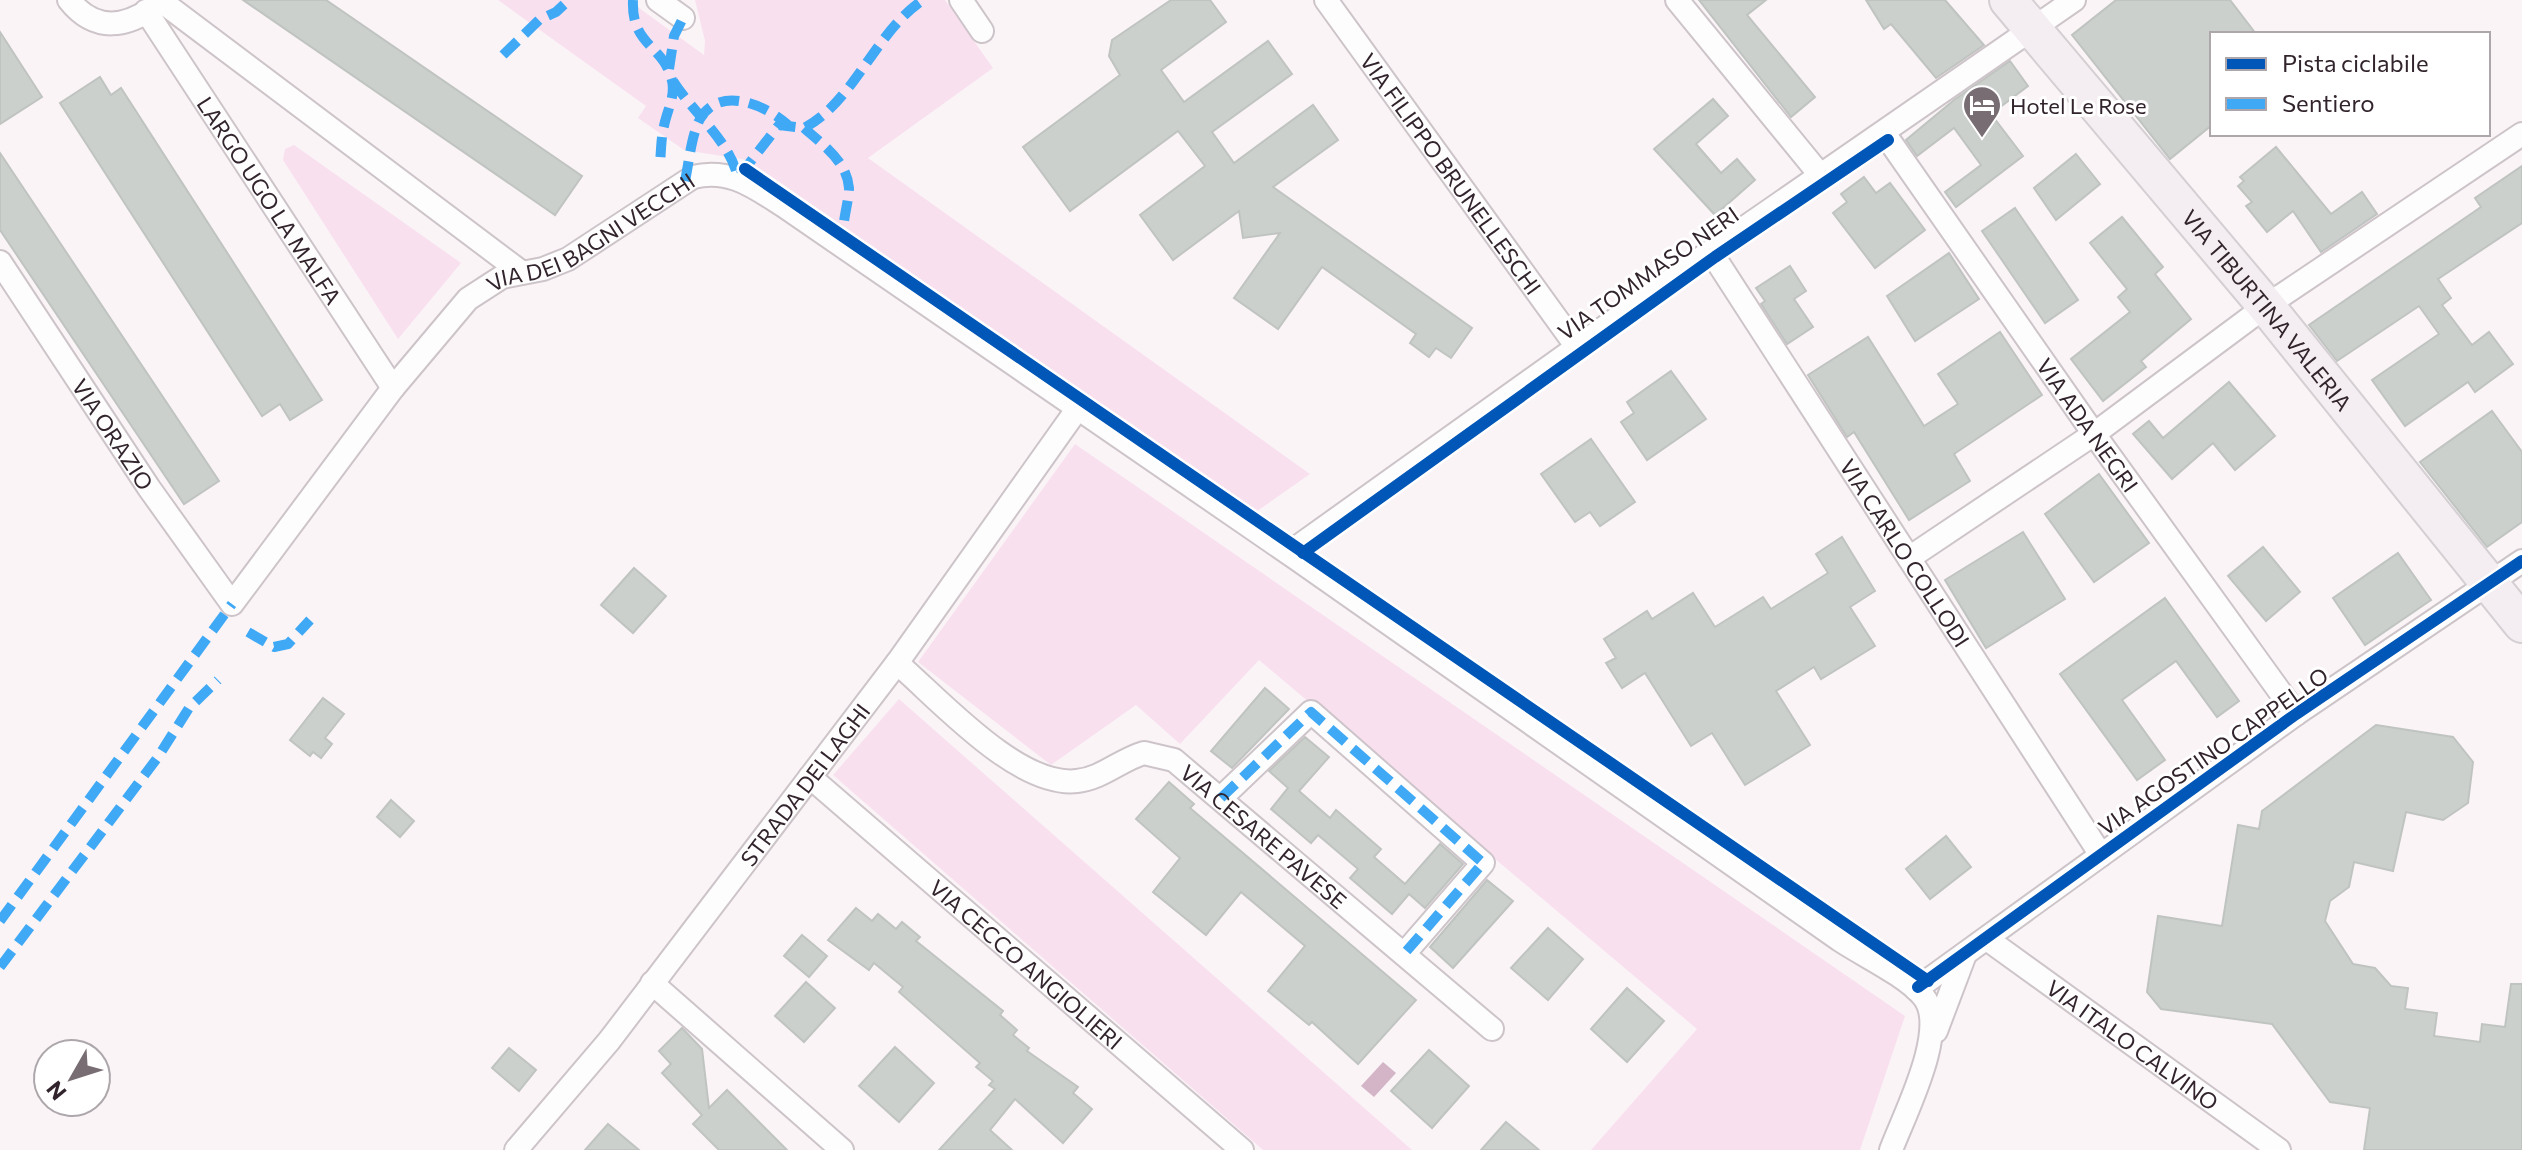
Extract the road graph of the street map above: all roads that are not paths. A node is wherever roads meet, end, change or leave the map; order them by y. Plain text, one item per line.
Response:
1 (69, 0) edge
2 (658, 0) edge
3 (961, 0) edge
4 (1326, 0) edge
5 (1677, 0) edge
6 (2008, 0) edge
7 (2074, 0) edge
8 (157, 4) edge
9 (683, 18) dead end
10 (982, 31) dead end
11 (2034, 31) junction
12 (1884, 133) junction
13 (2522, 134) edge
14 (1821, 176) junction
15 (1711, 252) junction
16 (0, 262) edge
17 (521, 272) junction
18 (2266, 306) junction
19 (1577, 347) junction
20 (393, 388) junction
21 (1078, 408) junction
22 (2094, 434) junction
23 (1289, 553) junction
24 (1909, 558) junction
25 (2522, 561) edge
26 (2490, 584) junction
27 (232, 604) joint
28 (2522, 624) edge
29 (897, 663) junction
30 (2296, 714) junction
31 (810, 777) junction
32 (1221, 798) junction
33 (2101, 855) junction
34 (1987, 939) junction
35 (1404, 954) junction
36 (1964, 957) junction
37 (652, 983) junction
38 (1916, 989) junction
39 (1492, 1029) dead end
40 (1928, 1051) junction
41 (516, 1150) edge
42 (842, 1150) edge
43 (1242, 1150) edge
44 (1891, 1150) edge
45 (2279, 1150) edge

1 - 8 street
2 - 9 street
3 - 10 street
4 - 19 street, VIA FILIPPO BRUNELLESCHI
5 - 14 street
6 - 11 main road, VIA TIBURTINA VALERIA
7 - 11 street, VIA TOMMASO NERI
8 - 17 street
8 - 20 street, LARGO UGO LA MALFA
11 - 12 street, VIA TOMMASO NERI
11 - 18 main road, VIA TIBURTINA VALERIA
12 - 14 street, VIA TOMMASO NERI
12 - 22 street, VIA ADA NEGRI
13 - 18 street
14 - 15 street, VIA TOMMASO NERI
15 - 19 street, VIA TOMMASO NERI
15 - 24 street, VIA CARLO COLLODI
16 - 27 street, VIA ORAZIO
17 - 20 street, VIA DEI BAGNI VECCHI
17 - 21 street, VIA DEI BAGNI VECCHI
18 - 22 street
18 - 26 main road, VIA TIBURTINA VALERIA
19 - 23 street, VIA TOMMASO NERI
20 - 27 street, VIA DEI BAGNI VECCHI
21 - 23 street, VIA DEI BAGNI VECCHI
21 - 29 street, STRADA DEI LAGHI
22 - 24 street
22 - 30 street, VIA ADA NEGRI
23 - 38 street, VIA DEI BAGNI VECCHI
24 - 33 street, VIA CARLO COLLODI
25 - 26 street, VIA AGOSTINO CAPPELLO
26 - 28 main road, VIA TIBURTINA VALERIA
26 - 30 street, VIA AGOSTINO CAPPELLO
29 - 31 street, STRADA DEI LAGHI
29 - 32 street, VIA CESARE PAVESE
30 - 33 street, VIA AGOSTINO CAPPELLO
31 - 37 street, STRADA DEI LAGHI
31 - 43 street, VIA CECCO ANGIOLIERI
32 - 35 street, VIA CESARE PAVESE
32 - 35 street
33 - 34 street, VIA AGOSTINO CAPPELLO
34 - 36 street, VIA AGOSTINO CAPPELLO
34 - 45 street, VIA ITALO CALVINO
35 - 39 street, VIA CESARE PAVESE
36 - 38 street, VIA AGOSTINO CAPPELLO
36 - 40 street
37 - 41 street, STRADA DEI LAGHI
37 - 42 street
38 - 40 street
40 - 44 street

